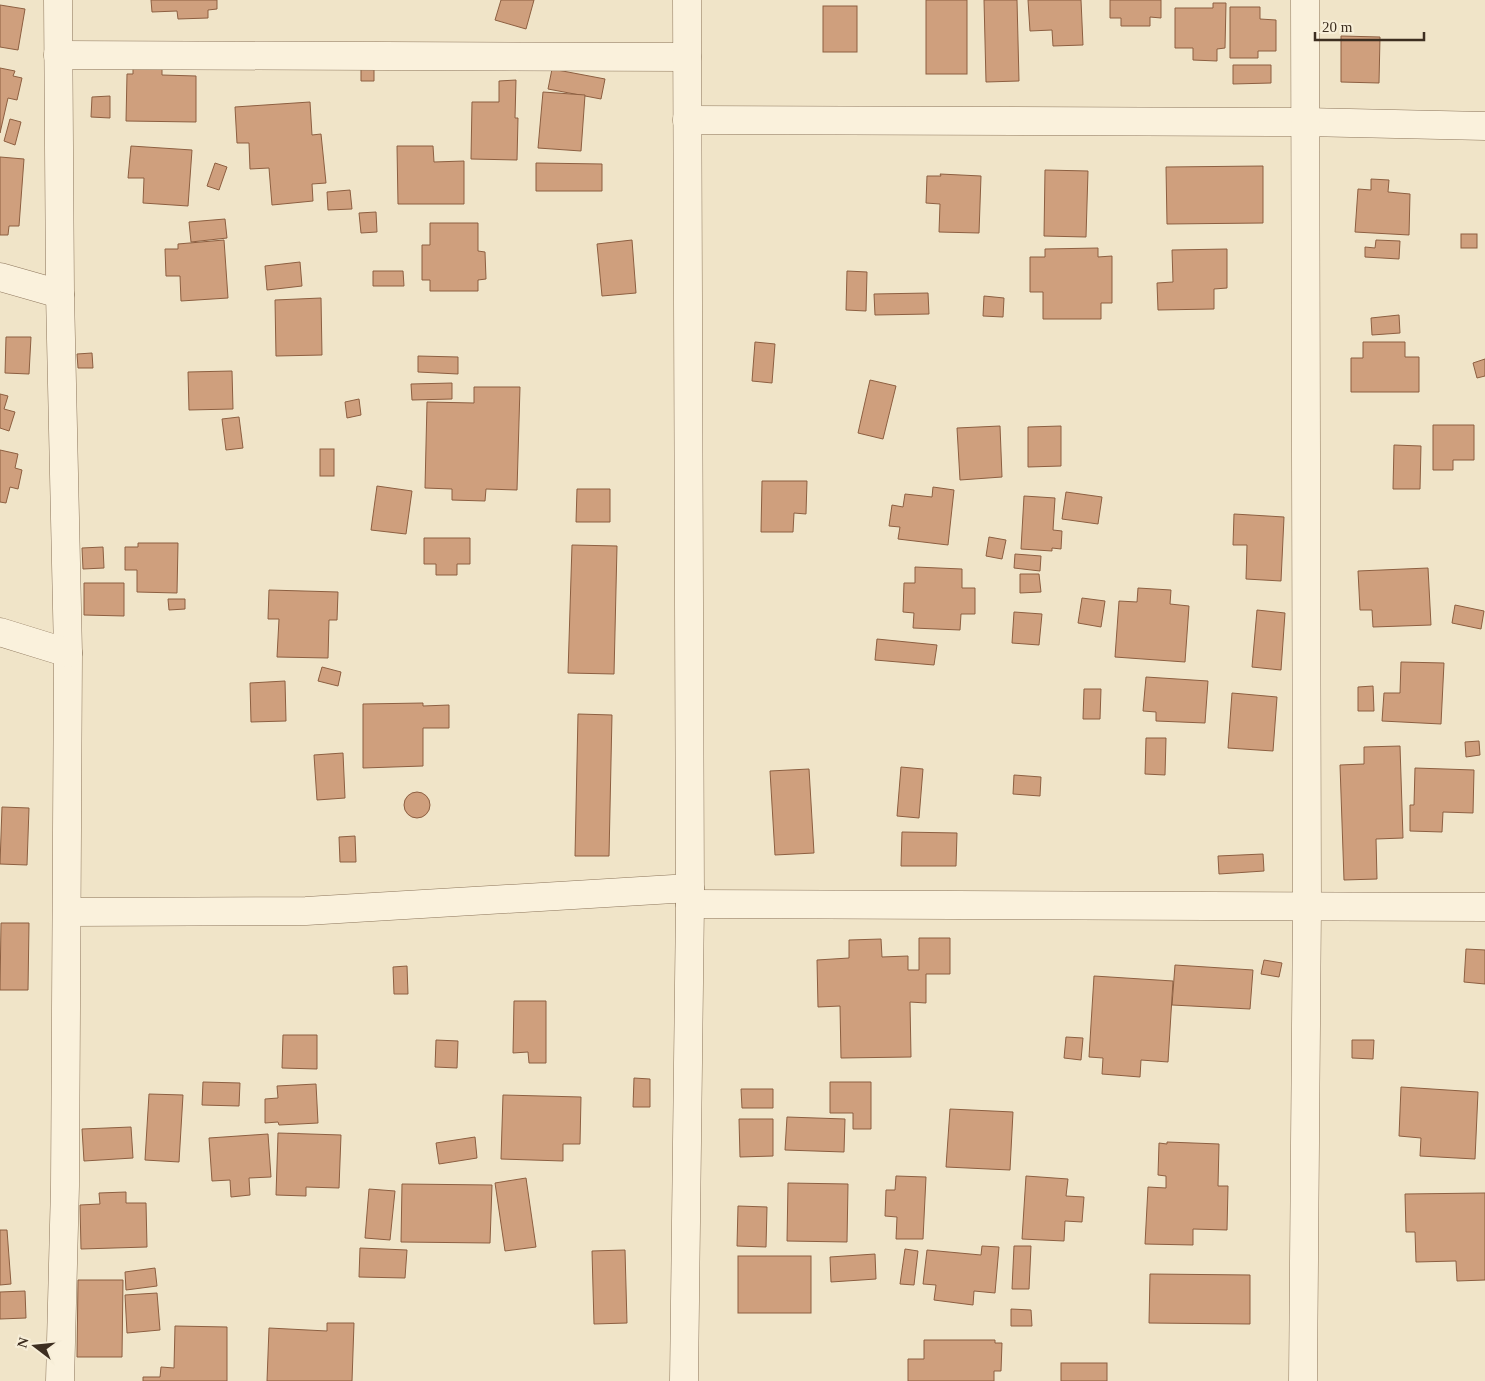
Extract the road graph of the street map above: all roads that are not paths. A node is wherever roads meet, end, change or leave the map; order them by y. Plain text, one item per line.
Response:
1 (58, 0) edge
2 (687, 0) edge
3 (1305, 0) edge
4 (58, 56) junction
5 (687, 57) junction
6 (687, 120) junction
7 (1305, 122) junction
8 (1485, 126) edge
9 (0, 277) edge
10 (60, 294) junction
11 (0, 632) edge
12 (68, 653) junction
13 (690, 896) junction
14 (1307, 906) junction
15 (1485, 907) edge
16 (67, 912) junction
17 (60, 1381) edge
18 (684, 1381) edge
19 (1303, 1381) edge

1 - 4 street
2 - 5 street
3 - 7 street
4 - 5 street
4 - 10 street
5 - 6 street
6 - 7 street
6 - 13 street
7 - 8 street
7 - 14 street
9 - 10 street
10 - 12 street
11 - 12 street
12 - 16 street
13 - 14 street
13 - 16 street
13 - 18 street
14 - 15 street
14 - 19 street
16 - 17 street

